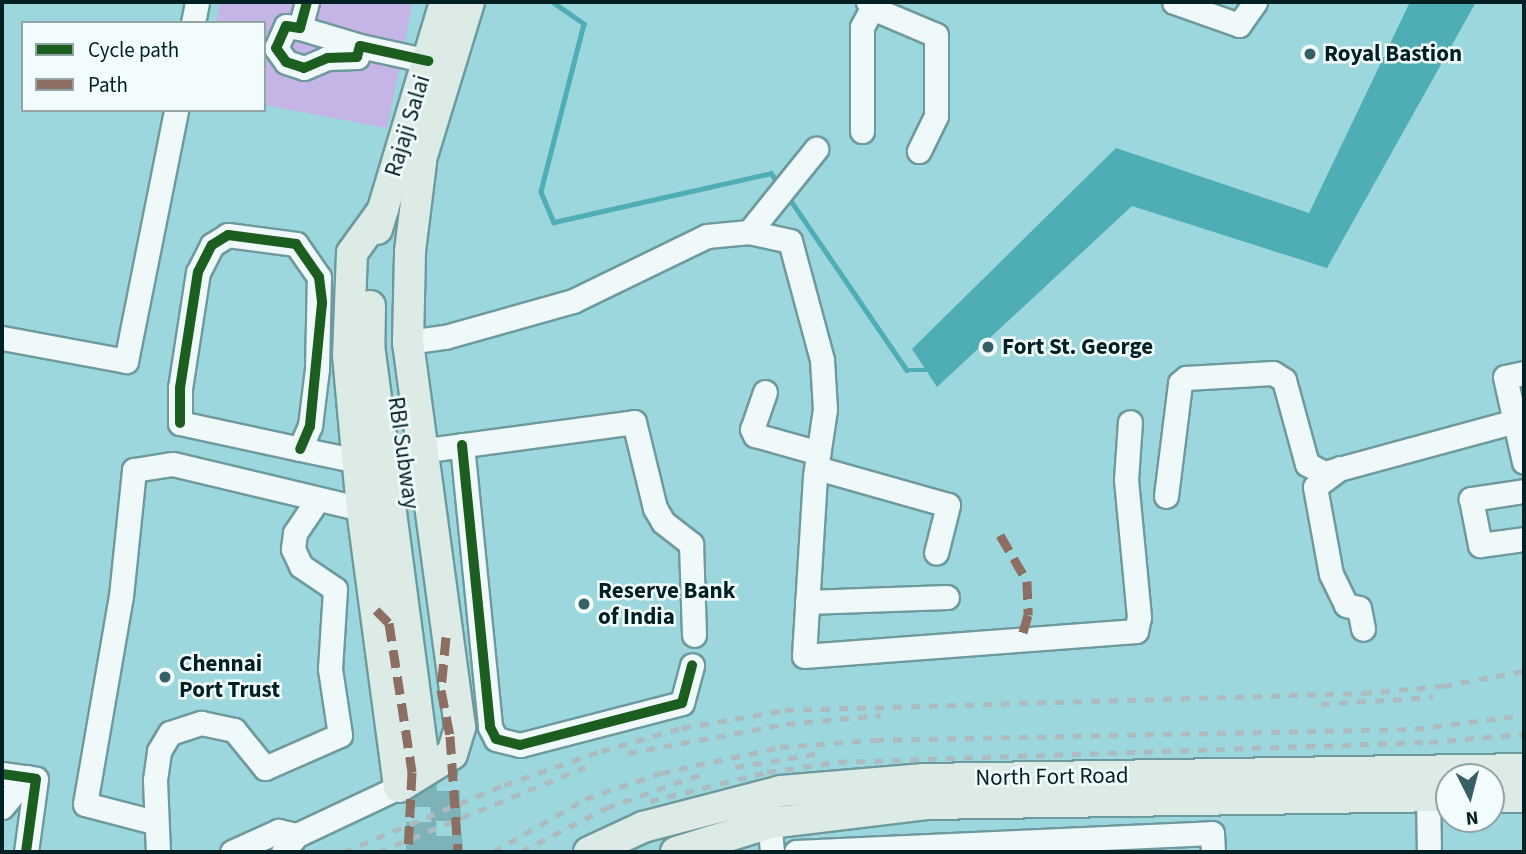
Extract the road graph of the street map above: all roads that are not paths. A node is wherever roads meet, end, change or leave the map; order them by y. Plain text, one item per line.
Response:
1 (197, 2) edge
2 (307, 2) edge
3 (445, 2) edge
4 (469, 2) edge
5 (1174, 2) edge
6 (1255, 2) edge
7 (870, 5) edge
8 (193, 21) edge
9 (299, 28) junction
10 (360, 46) junction
11 (428, 61) junction
12 (176, 112) edge
13 (862, 131) dead end
14 (816, 149) dead end
15 (919, 151) dead end
16 (421, 163) junction
17 (383, 210) junction
18 (749, 232) junction
19 (2, 338) edge
20 (408, 342) junction
21 (1524, 373) edge
22 (765, 392) dead end
23 (1515, 421) junction
24 (1130, 422) dead end
25 (462, 445) junction
26 (300, 449) junction
27 (420, 451) junction
28 (358, 461) junction
29 (818, 461) junction
30 (1524, 462) edge
31 (1342, 466) junction
32 (1524, 491) edge
33 (1166, 496) dead end
34 (318, 499) junction
35 (362, 509) junction
36 (1524, 540) edge
37 (936, 553) dead end
38 (947, 597) dead end
39 (807, 602) junction
40 (1363, 629) dead end
41 (694, 635) dead end
42 (692, 665) dead end
43 (1524, 769) edge
44 (2, 774) edge
45 (27, 777) junction
46 (398, 787) junction
47 (1435, 796) edge
48 (1505, 796) edge
49 (1524, 797) edge
50 (1100, 802) junction
51 (2, 807) edge
52 (775, 807) junction
53 (1435, 818) edge
54 (154, 822) junction
55 (1100, 839) junction
56 (290, 844) edge
57 (996, 849) edge
58 (915, 851) edge
59 (26, 852) edge
60 (158, 852) edge
61 (232, 852) edge
62 (589, 852) edge
63 (676, 852) edge
64 (772, 852) edge
65 (784, 852) edge
66 (796, 852) edge
67 (1213, 852) edge
68 (1429, 852) edge

1 - 8 street
2 - 9 street
3 - 11 main road, Rajaji Salai
4 - 16 main road, Rajaji Salai
5 - 6 street
7 - 13 street
7 - 15 street
9 - 10 street
9 - 10 street
10 - 11 street
11 - 17 main road, Rajaji Salai
12 - 19 street
14 - 18 street
16 - 17 main road, RBI Subway
16 - 20 main road
17 - 28 main road
18 - 20 street
18 - 29 street
20 - 27 main road
21 - 23 street
22 - 29 street
23 - 30 street
23 - 31 street
24 - 39 street
25 - 27 street
25 - 41 street
25 - 42 street
26 - 26 street
26 - 28 street
27 - 46 main road
28 - 35 main road
29 - 37 street
29 - 39 street
31 - 33 street
31 - 40 street
32 - 36 street
34 - 35 street
34 - 54 street
34 - 54 street
35 - 46 main road
38 - 39 street
43 - 52 main road, North Fort Road
44 - 45 street
45 - 51 street
45 - 59 street
46 - 56 street
47 - 50 main road, North Fort Road
48 - 49 main road
50 - 52 main road, North Fort Road
50 - 55 street
52 - 62 main road, North Fort Road
52 - 63 main road, North Fort Road
52 - 64 street
52 - 65 street
53 - 68 street
54 - 60 street
55 - 57 street
55 - 67 street
56 - 61 street
57 - 58 street
58 - 66 street

